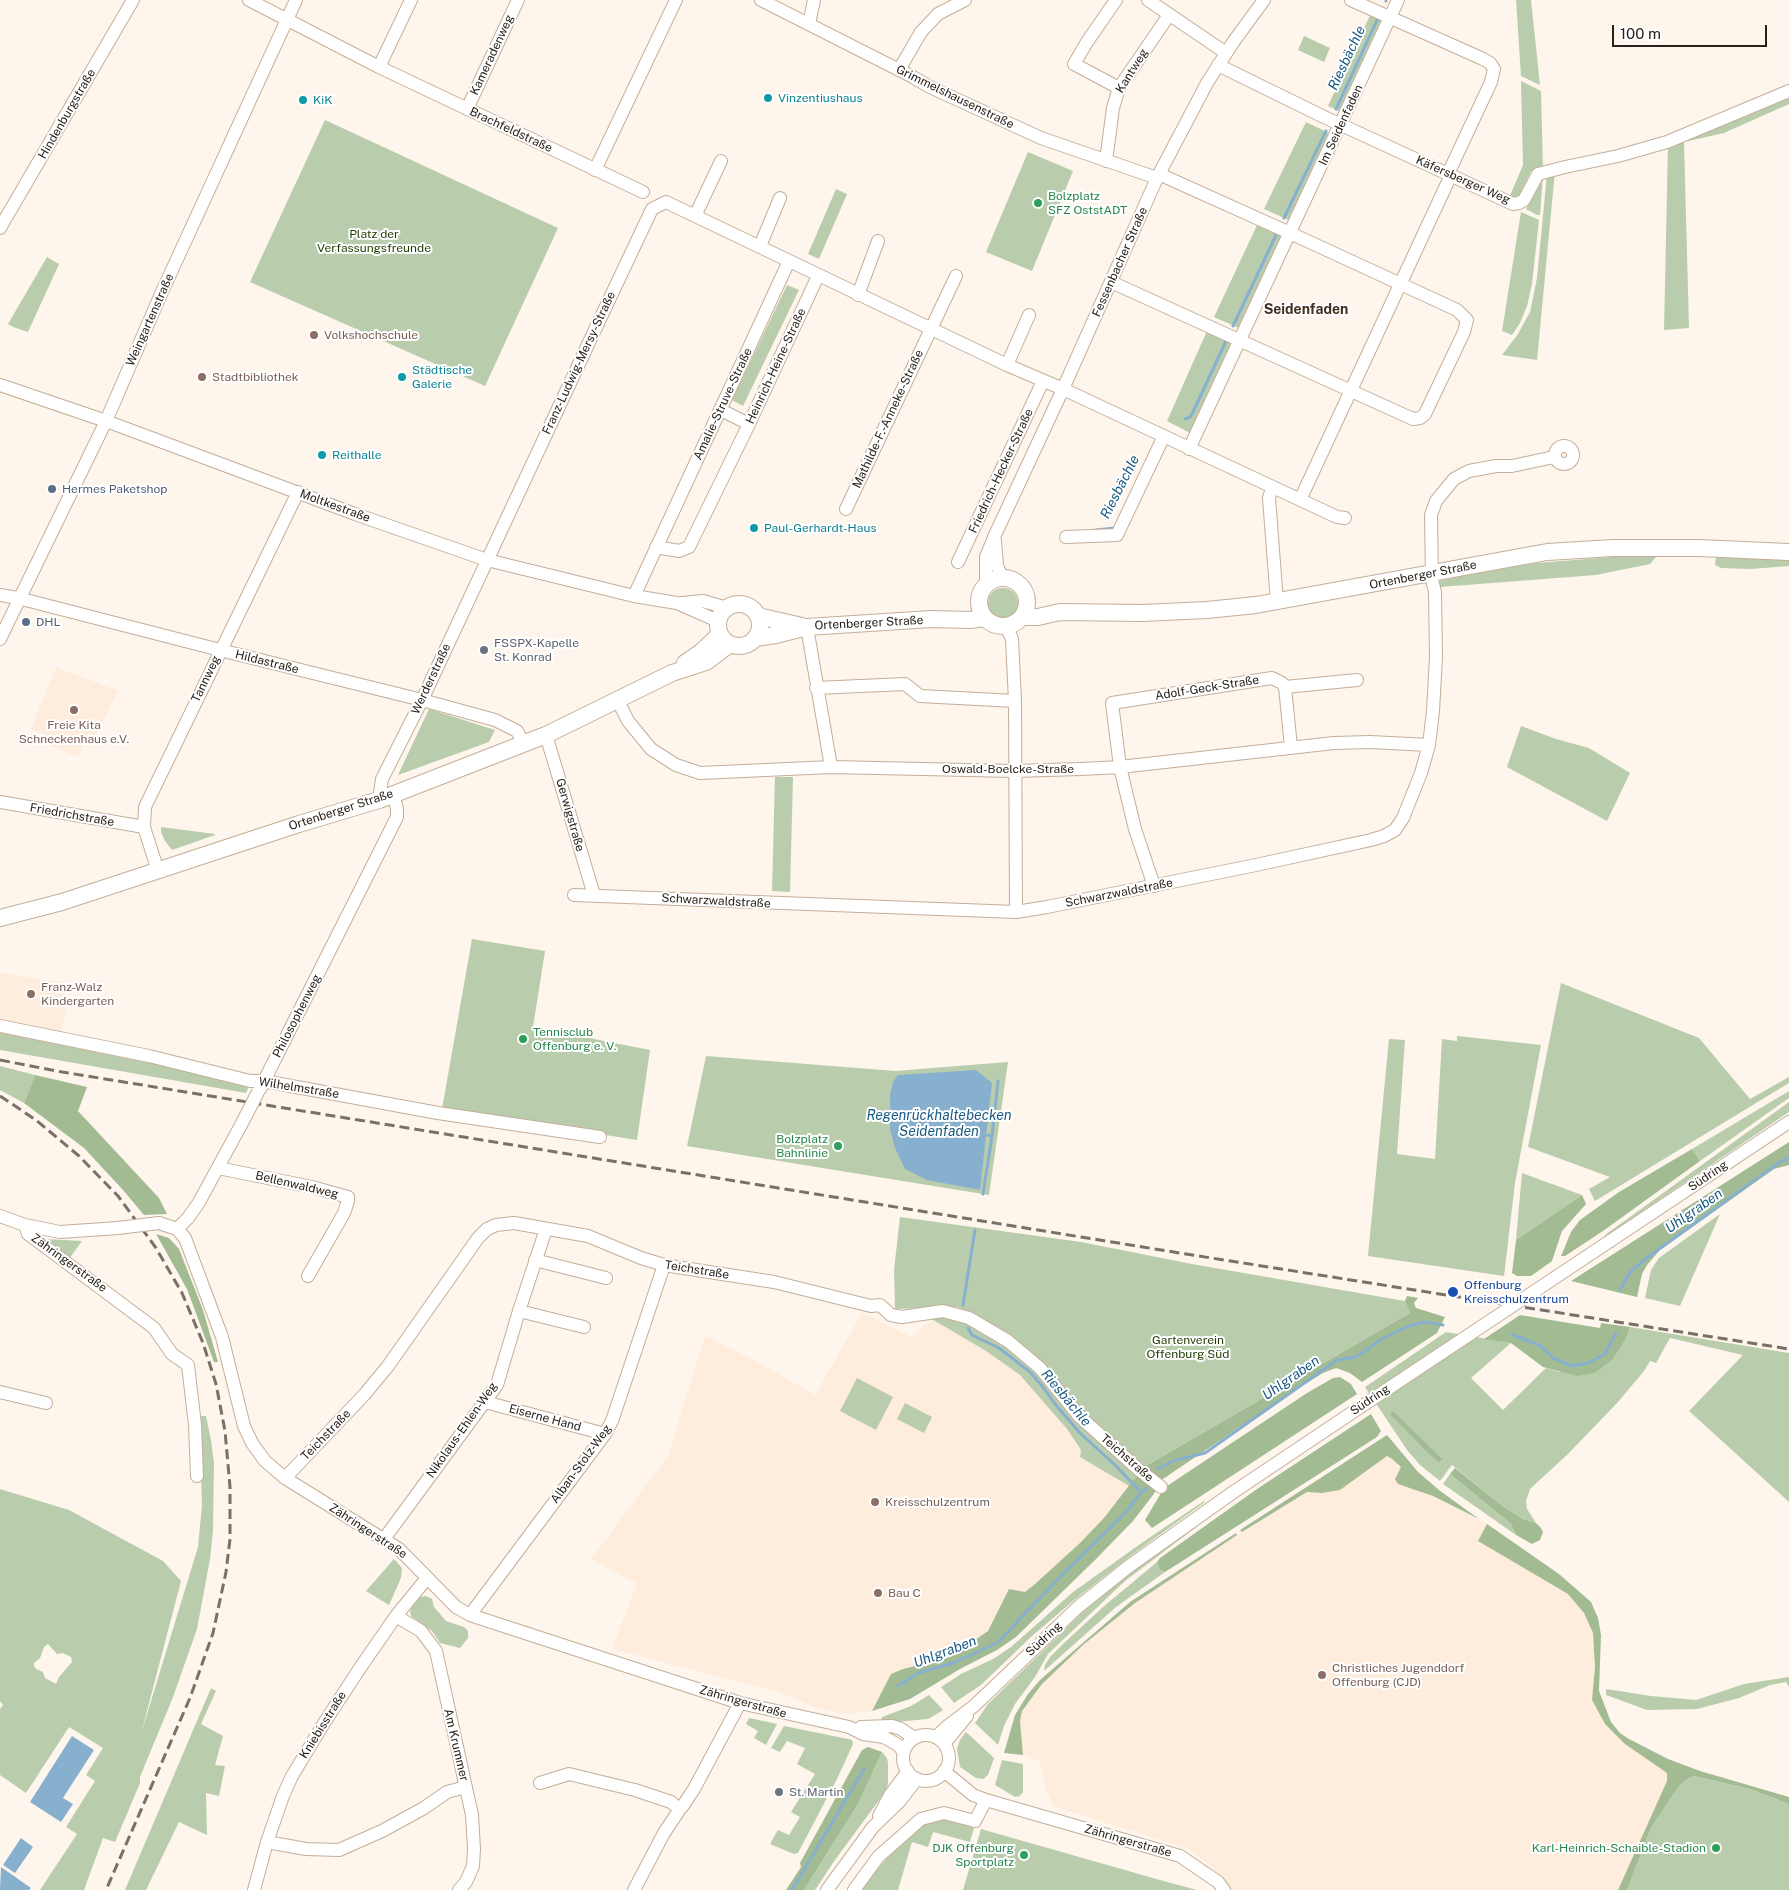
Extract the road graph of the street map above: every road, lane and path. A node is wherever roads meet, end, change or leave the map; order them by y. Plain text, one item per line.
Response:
1 (133, 0) edge
2 (249, 0) edge
3 (296, 0) edge
4 (518, 0) edge
5 (676, 0) edge
6 (760, 0) edge
7 (814, 0) edge
8 (965, 0) edge
9 (1116, 0) edge
10 (1148, 0) edge
11 (1264, 0) edge
12 (1352, 0) edge
13 (1398, 0) edge
14 (407, 1) edge
15 (1169, 15) junction
16 (1390, 17) junction
17 (286, 20) junction
18 (809, 24) junction
19 (1226, 53) junction
20 (1218, 65) junction
21 (379, 67) junction
22 (899, 70) junction
23 (1119, 88) junction
24 (1789, 91) edge
25 (467, 109) junction
26 (1341, 125) junction
27 (721, 162) dead end
28 (1106, 162) junction
29 (595, 170) junction
30 (1449, 174) junction
31 (1158, 176) junction
32 (643, 192) dead end
33 (780, 198) dead end
34 (695, 216) junction
35 (0, 228) edge
36 (1290, 232) junction
37 (878, 241) dead end
38 (760, 246) junction
39 (790, 261) junction
40 (818, 276) junction
41 (956, 276) dead end
42 (1110, 282) junction
43 (1400, 284) junction
44 (858, 295) junction
45 (1029, 315) dead end
46 (930, 329) junction
47 (1240, 340) junction
48 (1007, 365) junction
49 (1043, 381) junction
50 (0, 385) edge
51 (1063, 389) junction
52 (1350, 392) junction
53 (721, 410) junction
54 (106, 421) junction
55 (749, 424) junction
56 (1164, 436) junction
57 (1189, 449) junction
58 (1554, 457) dead end
59 (1272, 488) junction
60 (298, 492) junction
61 (1300, 500) junction
62 (846, 509) dead end
63 (1345, 518) dead end
64 (995, 535) junction
65 (1066, 537) dead end
66 (656, 547) junction
67 (1789, 552) edge
68 (487, 560) junction
69 (958, 562) dead end
70 (1432, 573) junction
71 (1003, 579) junction
72 (983, 593) junction
73 (0, 595) edge
74 (634, 596) junction
75 (18, 598) junction
76 (1027, 598) junction
77 (1277, 602) junction
78 (1057, 612) junction
79 (758, 616) junction
80 (1023, 616) junction
81 (985, 618) junction
82 (931, 619) junction
83 (1006, 626) junction
84 (724, 627) junction
85 (807, 627) junction
86 (755, 638) junction
87 (0, 639) edge
88 (220, 650) junction
89 (1357, 680) dead end
90 (1285, 687) junction
91 (816, 688) junction
92 (422, 700) junction
93 (618, 701) junction
94 (1015, 701) junction
95 (546, 735) junction
96 (524, 744) junction
97 (1429, 745) junction
98 (1291, 747) junction
99 (831, 767) junction
100 (1120, 768) junction
101 (1014, 771) junction
102 (386, 797) junction
103 (0, 802) edge
104 (144, 827) junction
105 (158, 871) junction
106 (1154, 886) junction
107 (574, 895) dead end
108 (594, 895) junction
109 (1016, 912) junction
110 (0, 918) edge
111 (0, 1026) edge
112 (261, 1087) junction
113 (1789, 1122) edge
114 (600, 1137) dead end
115 (218, 1168) junction
116 (0, 1216) edge
117 (25, 1225) junction
118 (176, 1229) junction
119 (546, 1229) junction
120 (535, 1260) junction
121 (664, 1265) junction
122 (308, 1276) dead end
123 (606, 1278) dead end
124 (519, 1311) junction
125 (584, 1327) dead end
126 (0, 1392) edge
127 (485, 1402) junction
128 (46, 1403) dead end
129 (605, 1434) junction
130 (197, 1476) dead end
131 (285, 1478) junction
132 (1161, 1487) dead end
133 (384, 1538) junction
134 (427, 1578) junction
135 (470, 1615) junction
136 (396, 1616) junction
137 (740, 1703) junction
138 (849, 1727) junction
139 (914, 1738) junction
140 (940, 1741) junction
141 (904, 1752) junction
142 (944, 1772) junction
143 (913, 1775) junction
144 (540, 1783) dead end
145 (466, 1787) junction
146 (986, 1800) junction
147 (679, 1809) junction
148 (267, 1842) junction
149 (254, 1890) edge
150 (458, 1890) edge
151 (634, 1890) edge
152 (826, 1890) edge
153 (854, 1890) edge
154 (1224, 1890) edge

1 - 35 street, Hindenburgstraße
2 - 17 street, Brachfeldstraße
3 - 17 street, Weingartenstraße
4 - 25 street, Kameradenweg
5 - 29 street
6 - 18 street, Grimmelshausenstraße
7 - 18 street
8 - 22 street
9 - 23 street
10 - 15 street
11 - 19 street, Fessenbacher Straße
12 - 16 street
13 - 16 street, Im Seidenfaden
14 - 21 street
15 - 19 street
15 - 23 street, Kantweg
16 - 26 street, Im Seidenfaden
16 - 30 street
17 - 21 street, Brachfeldstraße
17 - 54 street, Weingartenstraße
18 - 22 street, Grimmelshausenstraße
19 - 20 street, Fessenbacher Straße
20 - 26 street, Käfersberger Weg
20 - 31 street, Fessenbacher Straße
21 - 25 street, Brachfeldstraße
22 - 28 street, Grimmelshausenstraße
23 - 28 street, Kantweg
24 - 30 street, Käfersberger Weg
25 - 29 street, Brachfeldstraße
26 - 30 street, Käfersberger Weg
26 - 36 street, Im Seidenfaden
27 - 34 street
28 - 31 street, Grimmelshausenstraße
29 - 32 street, Brachfeldstraße
30 - 43 street
31 - 36 street
31 - 42 street, Fessenbacher Straße
33 - 38 street
34 - 38 street, Franz-Ludwig-Mersy-Straße
34 - 68 street, Franz-Ludwig-Mersy-Straße
36 - 43 street
36 - 47 street, Im Seidenfaden
37 - 44 street
38 - 39 street, Franz-Ludwig-Mersy-Straße
39 - 40 street, Franz-Ludwig-Mersy-Straße
39 - 53 street, Amalie-Struve-Straße
40 - 44 street, Franz-Ludwig-Mersy-Straße
40 - 55 street, Heinrich-Heine-Straße
41 - 46 street
42 - 47 street
42 - 51 street, Fessenbacher Straße
43 - 52 street
43 - 52 street
44 - 46 street, Franz-Ludwig-Mersy-Straße
45 - 48 street
46 - 48 street, Franz-Ludwig-Mersy-Straße
46 - 62 street, Mathilde-F.-Anneke-Straße
47 - 52 street
47 - 57 street, Im Seidenfaden
48 - 49 street, Franz-Ludwig-Mersy-Straße
49 - 51 street, Franz-Ludwig-Mersy-Straße
49 - 69 street, Friedrich-Hecker-Straße
50 - 54 street, Moltkestraße
51 - 56 street, Franz-Ludwig-Mersy-Straße
51 - 64 street, Fessenbacher Straße
52 - 61 street
53 - 55 street
53 - 66 street, Amalie-Struve-Straße
54 - 60 street, Moltkestraße
54 - 75 street, Weingartenstraße
55 - 66 street, Heinrich-Heine-Straße
56 - 57 street, Franz-Ludwig-Mersy-Straße
56 - 65 street
57 - 59 street, Franz-Ludwig-Mersy-Straße
58 - 70 street, Schwarzwaldstraße
59 - 61 street, Franz-Ludwig-Mersy-Straße
59 - 77 street
60 - 68 street, Moltkestraße
60 - 88 street, Tannweg
61 - 63 street, Franz-Ludwig-Mersy-Straße
64 - 71 street, Fessenbacher Straße
64 - 72 street, Fessenbacher Straße
66 - 74 street, Amalie-Struve-Straße
67 - 70 main road, Ortenberger Straße
68 - 74 street, Moltkestraße
68 - 92 street, Werderstraße
70 - 77 main road, Ortenberger Straße
70 - 97 street, Schwarzwaldstraße
71 - 72 main road
71 - 76 main road
72 - 81 main road
72 - 82 main road, Ortenberger Straße
73 - 75 street, Hildastraße
74 - 84 street, Moltkestraße
75 - 87 street, Weingartenstraße
75 - 88 street, Hildastraße
76 - 78 main road, Ortenberger Straße
76 - 80 main road
77 - 78 main road, Ortenberger Straße
78 - 80 main road, Ortenberger Straße
79 - 84 main road
79 - 85 main road, Ortenberger Straße
79 - 86 main road
80 - 83 main road
81 - 82 main road, Ortenberger Straße
81 - 83 main road
82 - 85 main road, Ortenberger Straße
83 - 94 street
84 - 86 main road
84 - 93 main road, Ortenberger Straße
85 - 86 main road, Ortenberger Straße
85 - 91 street
88 - 92 street, Hildastraße
88 - 104 street, Tannweg
89 - 90 street, Adolf-Geck-Straße
90 - 98 street
90 - 100 street, Adolf-Geck-Straße
91 - 94 street
91 - 99 street
92 - 96 street, Hildastraße
92 - 102 street, Werderstraße
93 - 95 main road, Ortenberger Straße
93 - 99 street, Oswald-Boelcke-Straße
94 - 101 street
95 - 96 main road, Ortenberger Straße
95 - 108 street, Gerwigstraße
96 - 102 main road, Ortenberger Straße
97 - 98 street, Oswald-Boelcke-Straße
97 - 106 street, Schwarzwaldstraße
98 - 100 street, Oswald-Boelcke-Straße
99 - 101 street, Oswald-Boelcke-Straße
100 - 101 street, Oswald-Boelcke-Straße
100 - 106 street
101 - 109 street
102 - 105 main road, Ortenberger Straße
102 - 112 street, Philosophenweg
103 - 104 street, Friedrichstraße
104 - 105 street, Tannweg
105 - 110 main road, Ortenberger Straße
106 - 109 street, Schwarzwaldstraße
107 - 108 street, Schwarzwaldstraße
108 - 109 street, Schwarzwaldstraße
111 - 112 street, Wilhelmstraße
112 - 114 street, Wilhelmstraße
112 - 115 street, Philosophenweg, bridge
113 - 140 street, Südring, bridge
115 - 118 street, Philosophenweg
115 - 122 street, Bellenwaldweg
116 - 117 street, Zähringerstraße
117 - 118 street, Zähringerstraße, bridge
117 - 130 street, Zähringerstraße
118 - 131 street, Zähringerstraße
119 - 120 street, Nikolaus-Ehlen-Weg
119 - 121 street, Teichstraße
119 - 131 street, Teichstraße
120 - 123 street
120 - 124 street, Nikolaus-Ehlen-Weg
121 - 129 street, Alban-Stolz-Weg
121 - 132 street, Teichstraße
124 - 125 street
124 - 127 street, Nikolaus-Ehlen-Weg
126 - 128 street
127 - 129 street, Eiserne Hand
127 - 133 street, Nikolaus-Ehlen-Weg
129 - 135 street, Alban-Stolz-Weg
131 - 133 street, Zähringerstraße
133 - 134 street, Zähringerstraße
134 - 135 street, Zähringerstraße
134 - 136 street, Kniebisstraße
135 - 137 street, Zähringerstraße
136 - 145 street, Am Krummer
136 - 148 street, Kniebisstraße
137 - 138 street, Zähringerstraße
137 - 147 street
138 - 139 street, Zähringerstraße
138 - 141 street, Zähringerstraße
139 - 140 street
139 - 141 street
140 - 142 street
141 - 143 street
142 - 143 street
142 - 146 street, Zähringerstraße
143 - 152 street
144 - 147 street
145 - 148 street
145 - 150 street, Am Krummer
146 - 153 street
146 - 154 street, Zähringerstraße
147 - 151 street
148 - 149 street, Kniebisstraße

